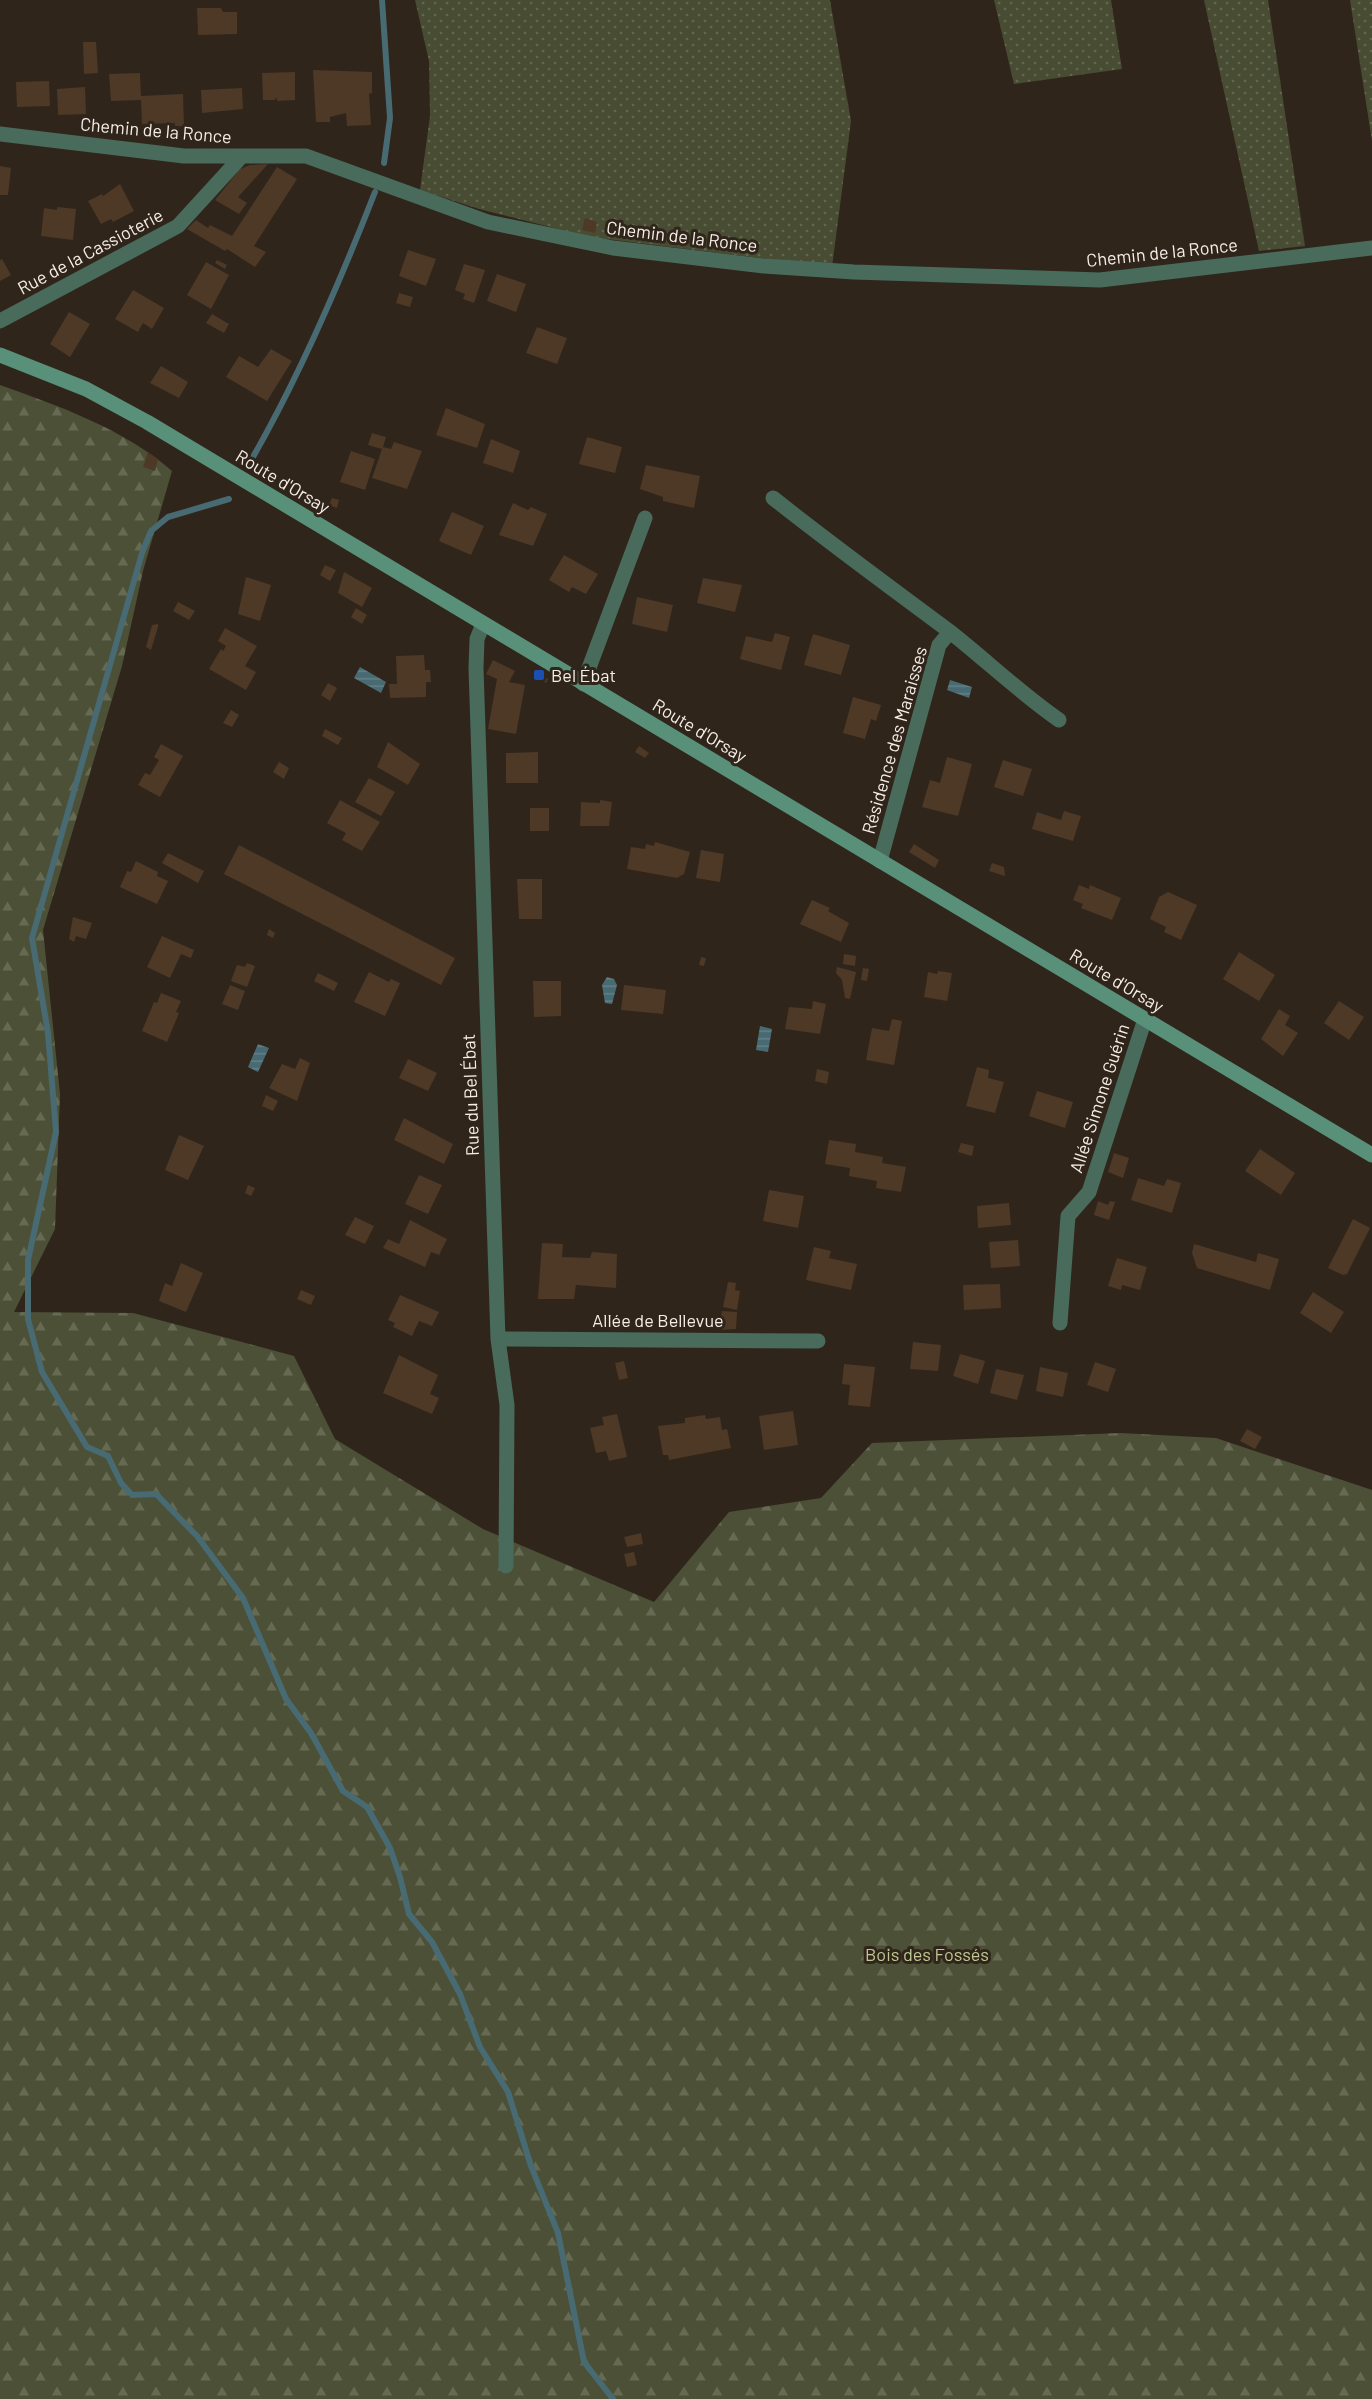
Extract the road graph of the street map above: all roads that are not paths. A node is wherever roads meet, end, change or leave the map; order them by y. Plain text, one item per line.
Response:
1 (0, 134) edge
2 (242, 156) junction
3 (1372, 248) edge
4 (0, 321) edge
5 (0, 355) edge
6 (773, 498) dead end
7 (645, 518) dead end
8 (483, 624) junction
9 (950, 632) junction
10 (583, 684) junction
11 (1059, 720) dead end
12 (880, 861) junction
13 (1145, 1020) junction
14 (1372, 1155) edge
15 (1060, 1323) dead end
16 (498, 1339) junction
17 (818, 1341) dead end
18 (506, 1566) dead end

1 - 2 street, Chemin de la Ronce
2 - 3 street, Chemin de la Ronce
2 - 4 street, Rue de la Cassioterie
5 - 8 main road, Route d'Orsay
6 - 9 street, Résidence des Maraisses
7 - 10 street
8 - 10 main road, Route d'Orsay
8 - 16 street, Rue du Bel Ébat
9 - 11 street, Résidence des Maraisses
9 - 12 street, Résidence des Maraisses
10 - 12 main road, Route d'Orsay
12 - 13 main road, Route d'Orsay
13 - 14 main road, Route d'Orsay
13 - 15 street, Allée Simone Guérin
16 - 17 street, Allée de Bellevue
16 - 18 street, Rue du Bel Ébat

